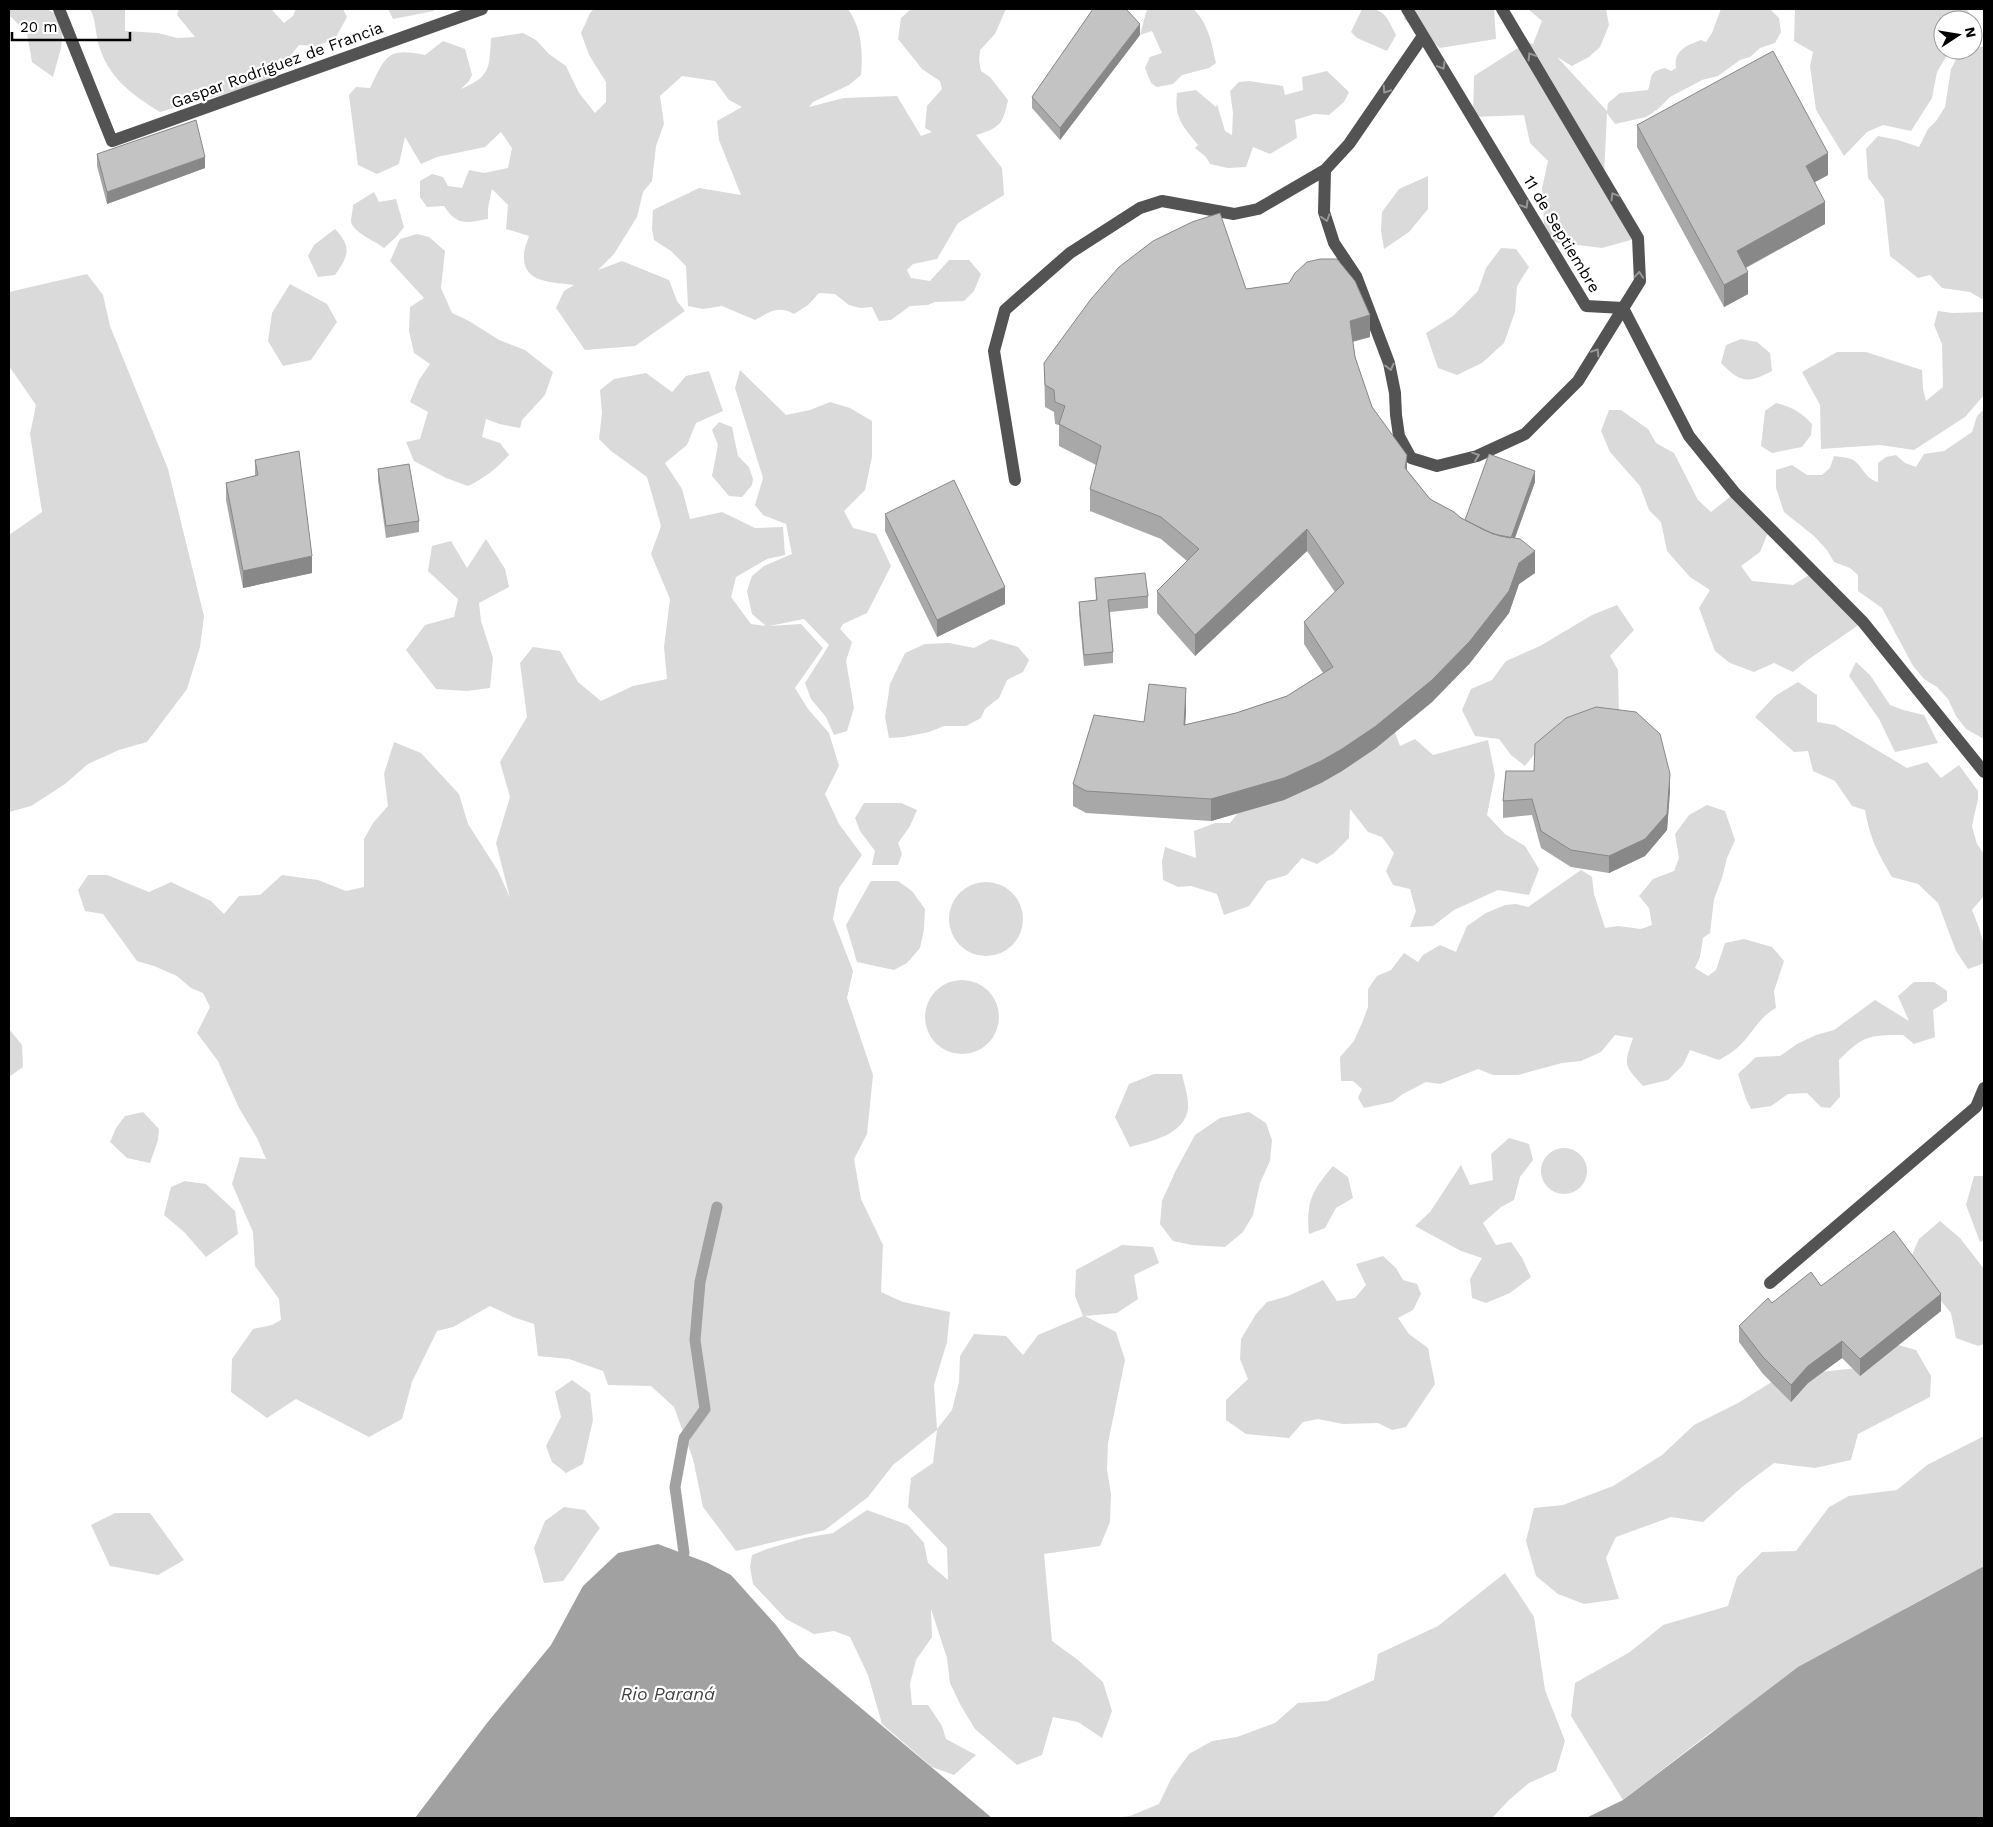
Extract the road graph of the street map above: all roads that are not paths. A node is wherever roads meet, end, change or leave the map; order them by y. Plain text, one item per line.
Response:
1 (59, 9) edge
2 (482, 9) edge
3 (1407, 9) edge
4 (1502, 9) edge
5 (1423, 36) junction
6 (1325, 170) junction
7 (1623, 308) junction
8 (1015, 480) dead end
9 (1984, 772) edge
10 (1984, 1088) edge
11 (1770, 1282) dead end

1 - 2 street, Gaspar Rodríguez de Francia
3 - 5 street, 11 de Septiembre
7 -> 4 street
5 -> 6 street
5 -> 7 street, 11 de Septiembre
6 -> 7 street
6 - 8 street
7 - 9 street
10 - 11 street

